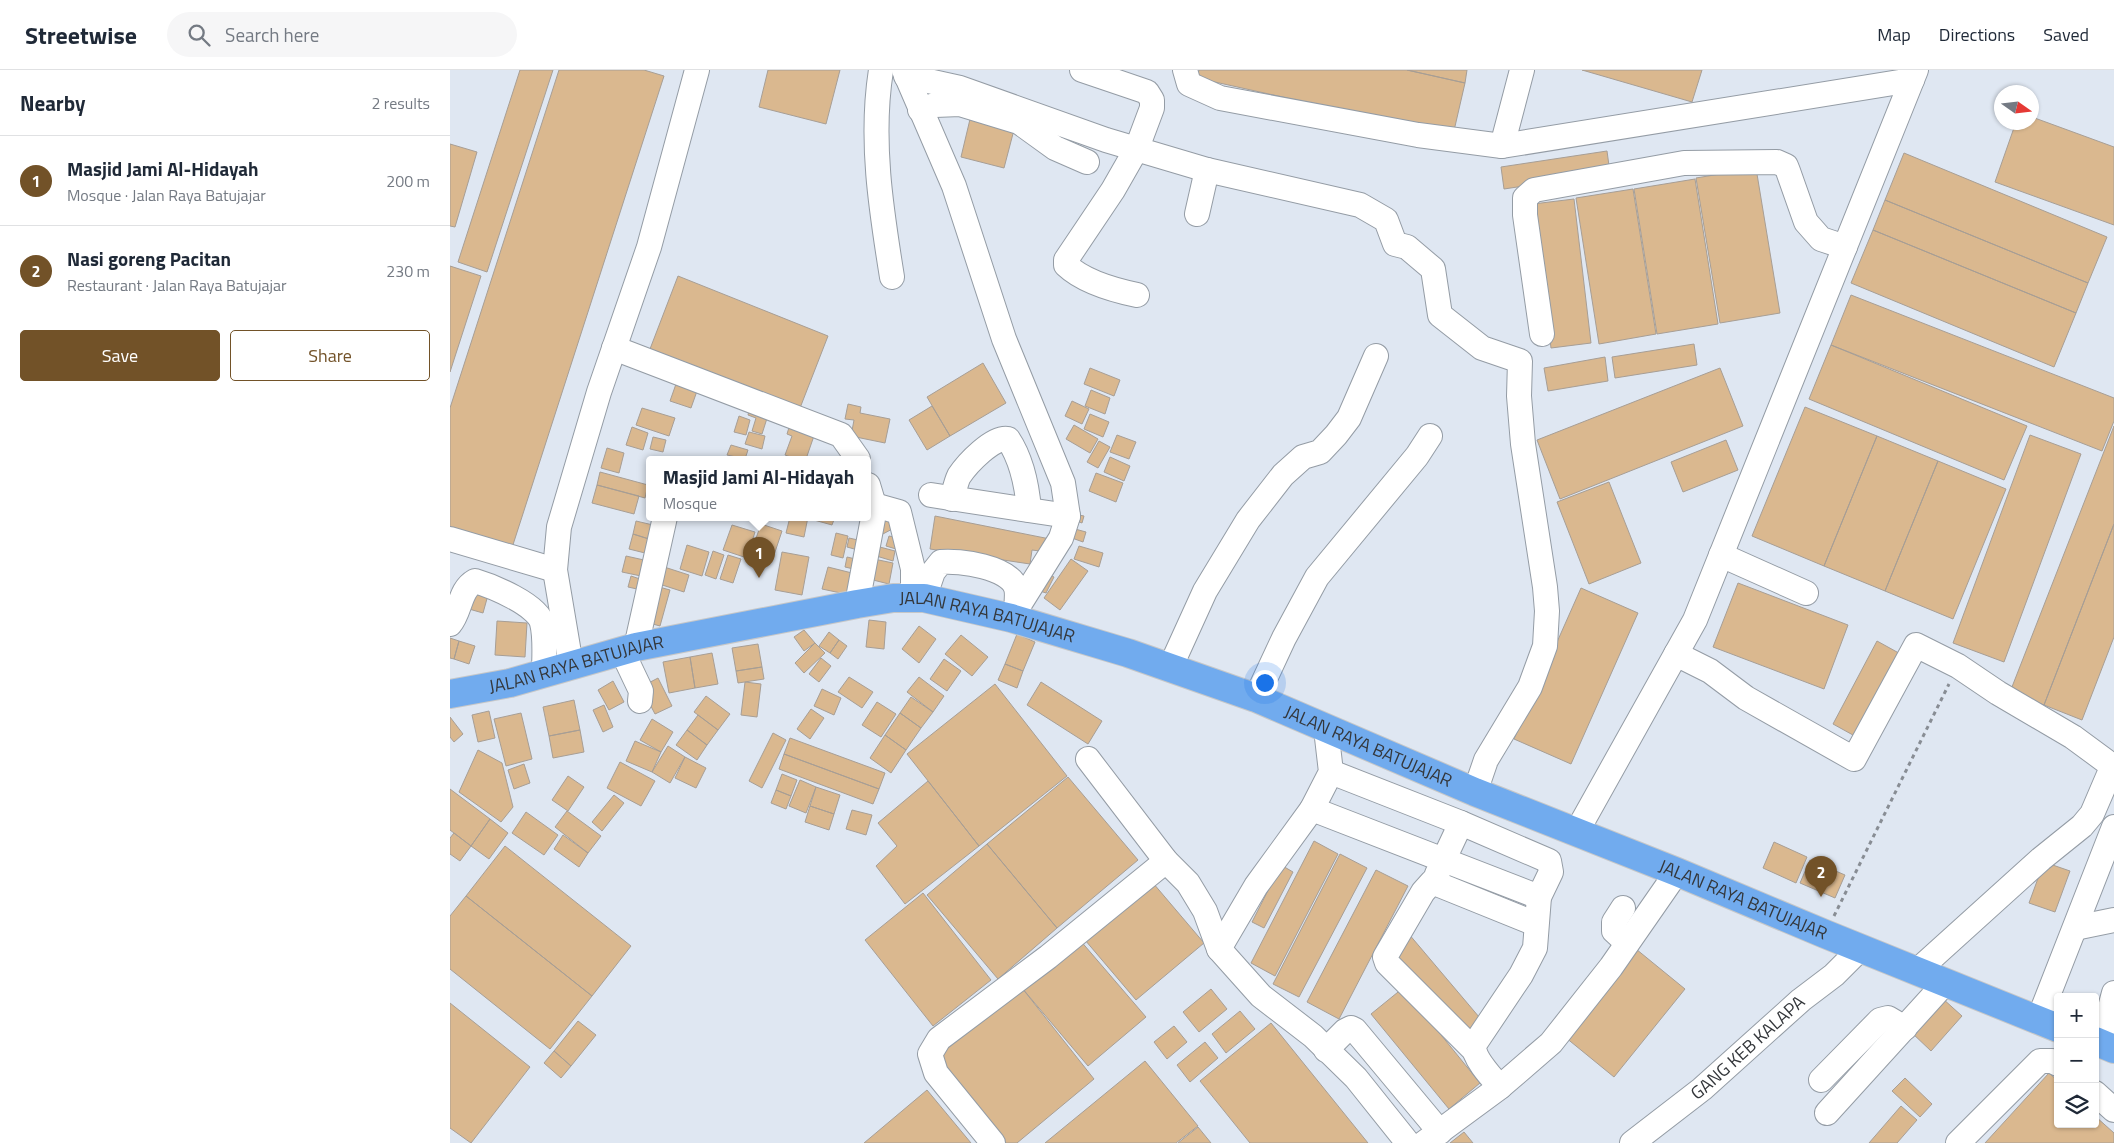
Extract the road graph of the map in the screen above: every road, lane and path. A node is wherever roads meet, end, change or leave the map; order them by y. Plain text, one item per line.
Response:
1 (697, 70) edge
2 (881, 70) edge
3 (1082, 70) edge
4 (1186, 70) edge
5 (1522, 70) edge
6 (905, 73) edge
7 (1914, 75) edge
8 (920, 110) junction
9 (1502, 146) junction
10 (1137, 148) junction
11 (1087, 162) dead end
12 (1206, 170) junction
13 (1197, 214) dead end
14 (1845, 247) junction
15 (892, 277) dead end
16 (1137, 295) dead end
17 (1542, 334) dead end
18 (614, 348) junction
19 (1376, 356) dead end
20 (1430, 436) dead end
21 (856, 456) edge
22 (871, 495) edge
23 (1029, 510) junction
24 (1068, 516) junction
25 (663, 521) edge
26 (868, 521) edge
27 (450, 539) edge
28 (1721, 554) junction
29 (555, 570) junction
30 (1806, 593) dead end
31 (918, 597) junction
32 (857, 604) junction
33 (1014, 615) junction
34 (450, 624) edge
35 (629, 649) junction
36 (1676, 654) junction
37 (571, 665) junction
38 (1958, 666) junction
39 (1170, 668) junction
40 (544, 673) junction
41 (450, 694) edge
42 (1256, 698) junction
43 (640, 701) dead end
44 (1326, 729) junction
45 (1088, 759) dead end
46 (1331, 772) junction
47 (1475, 792) junction
48 (1312, 810) junction
49 (1461, 823) junction
50 (2114, 827) edge
51 (1576, 833) junction
52 (1445, 861) junction
53 (1166, 862) junction
54 (1677, 872) junction
55 (1432, 882) junction
56 (1539, 897) junction
57 (1623, 908) dead end
58 (2114, 920) edge
59 (1536, 924) junction
60 (2075, 928) junction
61 (1825, 934) junction
62 (1627, 942) junction
63 (1861, 948) junction
64 (1219, 949) junction
65 (1917, 971) junction
66 (1945, 983) junction
67 (2114, 992) edge
68 (1905, 1028) junction
69 (2051, 1029) edge
70 (2105, 1034) edge
71 (1326, 1050) junction
72 (1474, 1050) junction
73 (2054, 1054) edge
74 (2054, 1063) edge
75 (1821, 1080) dead end
76 (1500, 1087) junction
77 (2099, 1097) edge
78 (2114, 1110) edge
79 (1827, 1113) dead end
80 (1432, 1137) edge
81 (992, 1143) edge
82 (1408, 1143) edge
83 (1632, 1143) edge
84 (1958, 1143) edge

1 - 18 street
2 - 15 street
3 - 10 street
4 - 9 street
5 - 9 street
6 - 8 street
6 - 10 street
7 - 9 street
7 - 14 street
8 - 11 street
8 - 24 street
10 - 12 street
10 - 16 street
12 - 13 street
12 - 47 street
14 - 17 street
14 - 28 street
18 - 21 street
18 - 29 street
19 - 39 street
20 - 42 street
22 - 31 street
23 - 23 street
23 - 24 street
24 - 33 street
25 - 35 street
26 - 32 street
27 - 29 street
28 - 30 street
28 - 36 street
29 - 37 street
31 - 32 highway, JALAN RAYA BATUJAJAR
31 - 33 highway, JALAN RAYA BATUJAJAR
31 - 33 street
32 - 35 highway, JALAN RAYA BATUJAJAR
33 - 39 highway, JALAN RAYA BATUJAJAR
34 - 40 street
35 - 37 highway, JALAN RAYA BATUJAJAR
35 - 43 street
36 - 38 street
36 - 51 street
37 - 40 highway, JALAN RAYA BATUJAJAR
38 - 61 path
38 - 65 street
39 - 42 highway, JALAN RAYA BATUJAJAR
40 - 41 highway, JALAN RAYA BATUJAJAR
42 - 44 highway, JALAN RAYA BATUJAJAR
44 - 46 street
44 - 47 highway, JALAN RAYA BATUJAJAR
45 - 53 street
46 - 48 street
46 - 49 street
47 - 51 highway, JALAN RAYA BATUJAJAR
48 - 52 street
48 - 64 street
49 - 52 street
49 - 56 street
50 - 60 street
51 - 54 highway, JALAN RAYA BATUJAJAR
52 - 55 street
52 - 56 street
53 - 64 street
53 - 81 street
54 - 61 highway, JALAN RAYA BATUJAJAR
54 - 62 street
55 - 59 street
55 - 72 street
56 - 59 street
57 - 62 street
58 - 60 street
59 - 72 street
60 - 69 street
61 - 63 highway, JALAN RAYA BATUJAJAR
62 - 76 street
63 - 65 highway, JALAN RAYA BATUJAJAR
63 - 83 street, GANG KEB KALAPA
64 - 71 street
65 - 66 highway, JALAN RAYA BATUJAJAR
66 - 68 street
66 - 69 highway, JALAN RAYA BATUJAJAR
67 - 70 street
68 - 75 street
68 - 79 street
69 - 73 street
71 - 80 street
71 - 82 street
72 - 76 street
74 - 84 street
76 - 80 street
77 - 78 street

